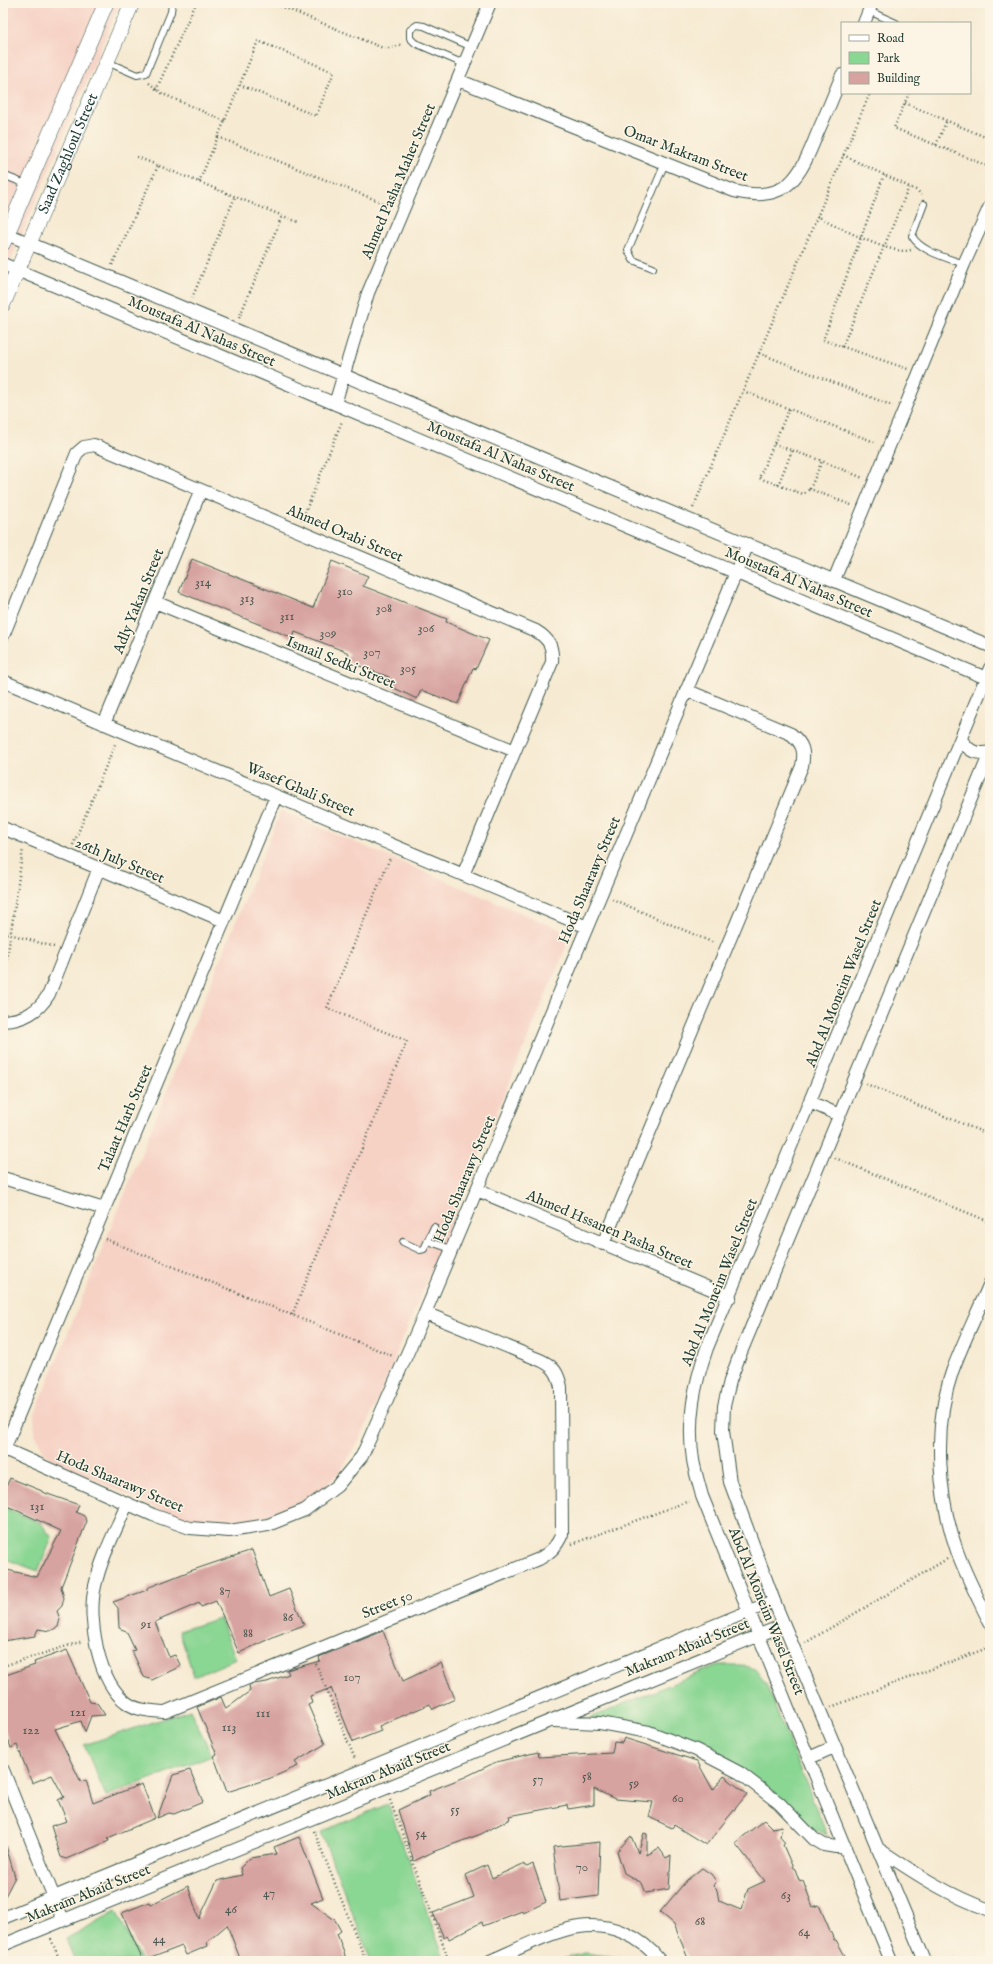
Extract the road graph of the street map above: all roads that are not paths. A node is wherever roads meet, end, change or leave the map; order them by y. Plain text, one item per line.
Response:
1 (106, 3) edge
2 (132, 3) edge
3 (172, 3) edge
4 (490, 3) edge
5 (870, 7) edge
6 (864, 22) edge
7 (894, 22) edge
8 (472, 47) junction
9 (107, 62) junction
10 (464, 64) junction
11 (841, 77) edge
12 (458, 80) junction
13 (665, 163) junction
14 (3, 175) edge
15 (28, 185) junction
16 (924, 204) road end
17 (990, 206) edge
18 (5, 238) edge
19 (29, 243) junction
20 (3, 264) edge
21 (964, 264) junction
22 (653, 268) dead end
23 (18, 270) junction
24 (3, 304) edge
25 (345, 375) junction
26 (335, 404) junction
27 (201, 490) junction
28 (748, 544) junction
29 (736, 573) junction
30 (834, 580) junction
31 (154, 602) junction
32 (3, 636) edge
33 (990, 646) edge
34 (988, 673) edge
35 (3, 681) edge
36 (686, 690) junction
37 (104, 724) junction
38 (961, 738) junction
39 (515, 751) junction
40 (990, 752) edge
41 (276, 796) junction
42 (3, 828) edge
43 (99, 868) junction
44 (463, 875) junction
45 (224, 921) junction
46 (587, 927) junction
47 (3, 1021) edge
48 (810, 1102) junction
49 (839, 1115) junction
50 (3, 1178) edge
51 (477, 1190) junction
52 (104, 1209) junction
53 (434, 1227) dead end
54 (428, 1241) junction
55 (403, 1242) dead end
56 (603, 1244) junction
57 (451, 1249) junction
58 (990, 1282) edge
59 (730, 1297) junction
60 (425, 1313) junction
61 (4, 1451) edge
62 (127, 1504) junction
63 (774, 1601) junction
64 (749, 1610) junction
65 (990, 1623) edge
66 (784, 1625) junction
67 (759, 1635) junction
68 (550, 1721) junction
69 (834, 1747) junction
70 (809, 1758) junction
71 (3, 1772) edge
72 (845, 1846) junction
73 (877, 1848) junction
74 (54, 1897) junction
75 (990, 1910) edge
76 (3, 1918) edge
77 (63, 1920) junction
78 (3, 1945) edge
79 (490, 1961) edge
80 (660, 1961) edge
81 (891, 1961) edge
82 (925, 1961) edge

1 - 15 street, Saad Zaghloul Street
2 - 9 street, Saad Zaghloul Street
3 - 9 lane
4 - 8 street, Ahmed Pasha Maher Street
5 - 6 street
5 - 7 lane
8 - 10 street, Ahmed Pasha Maher Street
8 - 10 lane
9 - 19 street, Saad Zaghloul Street
10 - 12 street, Ahmed Pasha Maher Street
11 - 13 street, Omar Makram Street
12 - 13 street, Omar Makram Street
12 - 25 street, Ahmed Pasha Maher Street
13 - 22 lane
14 - 15 lane
15 - 18 street, Saad Zaghloul Street
16 - 21 lane
17 - 21 street
18 - 19 street, Moustafa Al Nahas Street
19 - 23 street, Saad Zaghloul Street
19 - 25 street, Moustafa Al Nahas Street
20 - 23 street, Moustafa Al Nahas Street
21 - 30 street
23 - 24 street, Saad Zaghloul Street
23 - 26 street, Moustafa Al Nahas Street
25 - 26 street, Ahmed Pasha Maher Street
25 - 28 street, Moustafa Al Nahas Street
26 - 29 street, Moustafa Al Nahas Street
27 - 31 street, Adly Yakan Street
27 - 32 street, Ahmed Orabi Street
27 - 39 street, Ahmed Orabi Street
28 - 29 street, Hoda Shaarawy Street
28 - 30 street, Moustafa Al Nahas Street
29 - 34 street, Moustafa Al Nahas Street
29 - 36 street, Hoda Shaarawy Street
30 - 33 street, Moustafa Al Nahas Street
31 - 37 street, Adly Yakan Street
31 - 39 street, Ismail Sedki Street
34 - 38 street, Abd Al Moneim Wasel Street
35 - 37 street, Wasef Ghali Street
36 - 46 street, Hoda Shaarawy Street
36 - 56 street
37 - 41 street, Wasef Ghali Street
38 - 40 street
38 - 48 street, Abd Al Moneim Wasel Street
39 - 44 street, Ahmed Orabi Street
40 - 49 street, Abd Al Moneim Wasel Street
41 - 44 street, Wasef Ghali Street
41 - 45 street, Talaat Harb Street
42 - 43 street, 26th July Street
43 - 45 street, 26th July Street
43 - 47 street
44 - 46 street, Wasef Ghali Street
45 - 52 street, Talaat Harb Street
46 - 51 street, Hoda Shaarawy Street
48 - 49 street
48 - 59 street, Abd Al Moneim Wasel Street
49 - 63 street, Abd Al Moneim Wasel Street
50 - 52 street
51 - 56 street, Ahmed Hssanen Pasha Street
51 - 57 street, Hoda Shaarawy Street
52 - 61 street, Talaat Harb Street
53 - 54 lane
54 - 55 lane
54 - 57 lane
56 - 59 street, Ahmed Hssanen Pasha Street
57 - 60 street, Hoda Shaarawy Street
58 - 65 street
59 - 64 street, Abd Al Moneim Wasel Street
60 - 62 street, Hoda Shaarawy Street
60 - 62 street, Street 50
61 - 62 street, Hoda Shaarawy Street
63 - 64 street, Makram Abaid Street
63 - 66 street, Abd Al Moneim Wasel Street
64 - 67 street, Abd Al Moneim Wasel Street
64 - 74 street, Makram Abaid Street
66 - 67 street, Makram Abaid Street
66 - 69 street, Abd Al Moneim Wasel Street
67 - 68 street, Makram Abaid Street
67 - 70 street, Abd Al Moneim Wasel Street
68 - 72 street
68 - 77 street, Makram Abaid Street
69 - 70 street
69 - 73 street, Abd Al Moneim Wasel Street
70 - 72 street, Abd Al Moneim Wasel Street
71 - 74 street
72 - 81 street, Abd Al Moneim Wasel Street
73 - 75 street
73 - 82 street, Abd Al Moneim Wasel Street
74 - 76 street, Makram Abaid Street
74 - 77 street
77 - 78 street, Makram Abaid Street
79 - 80 street

